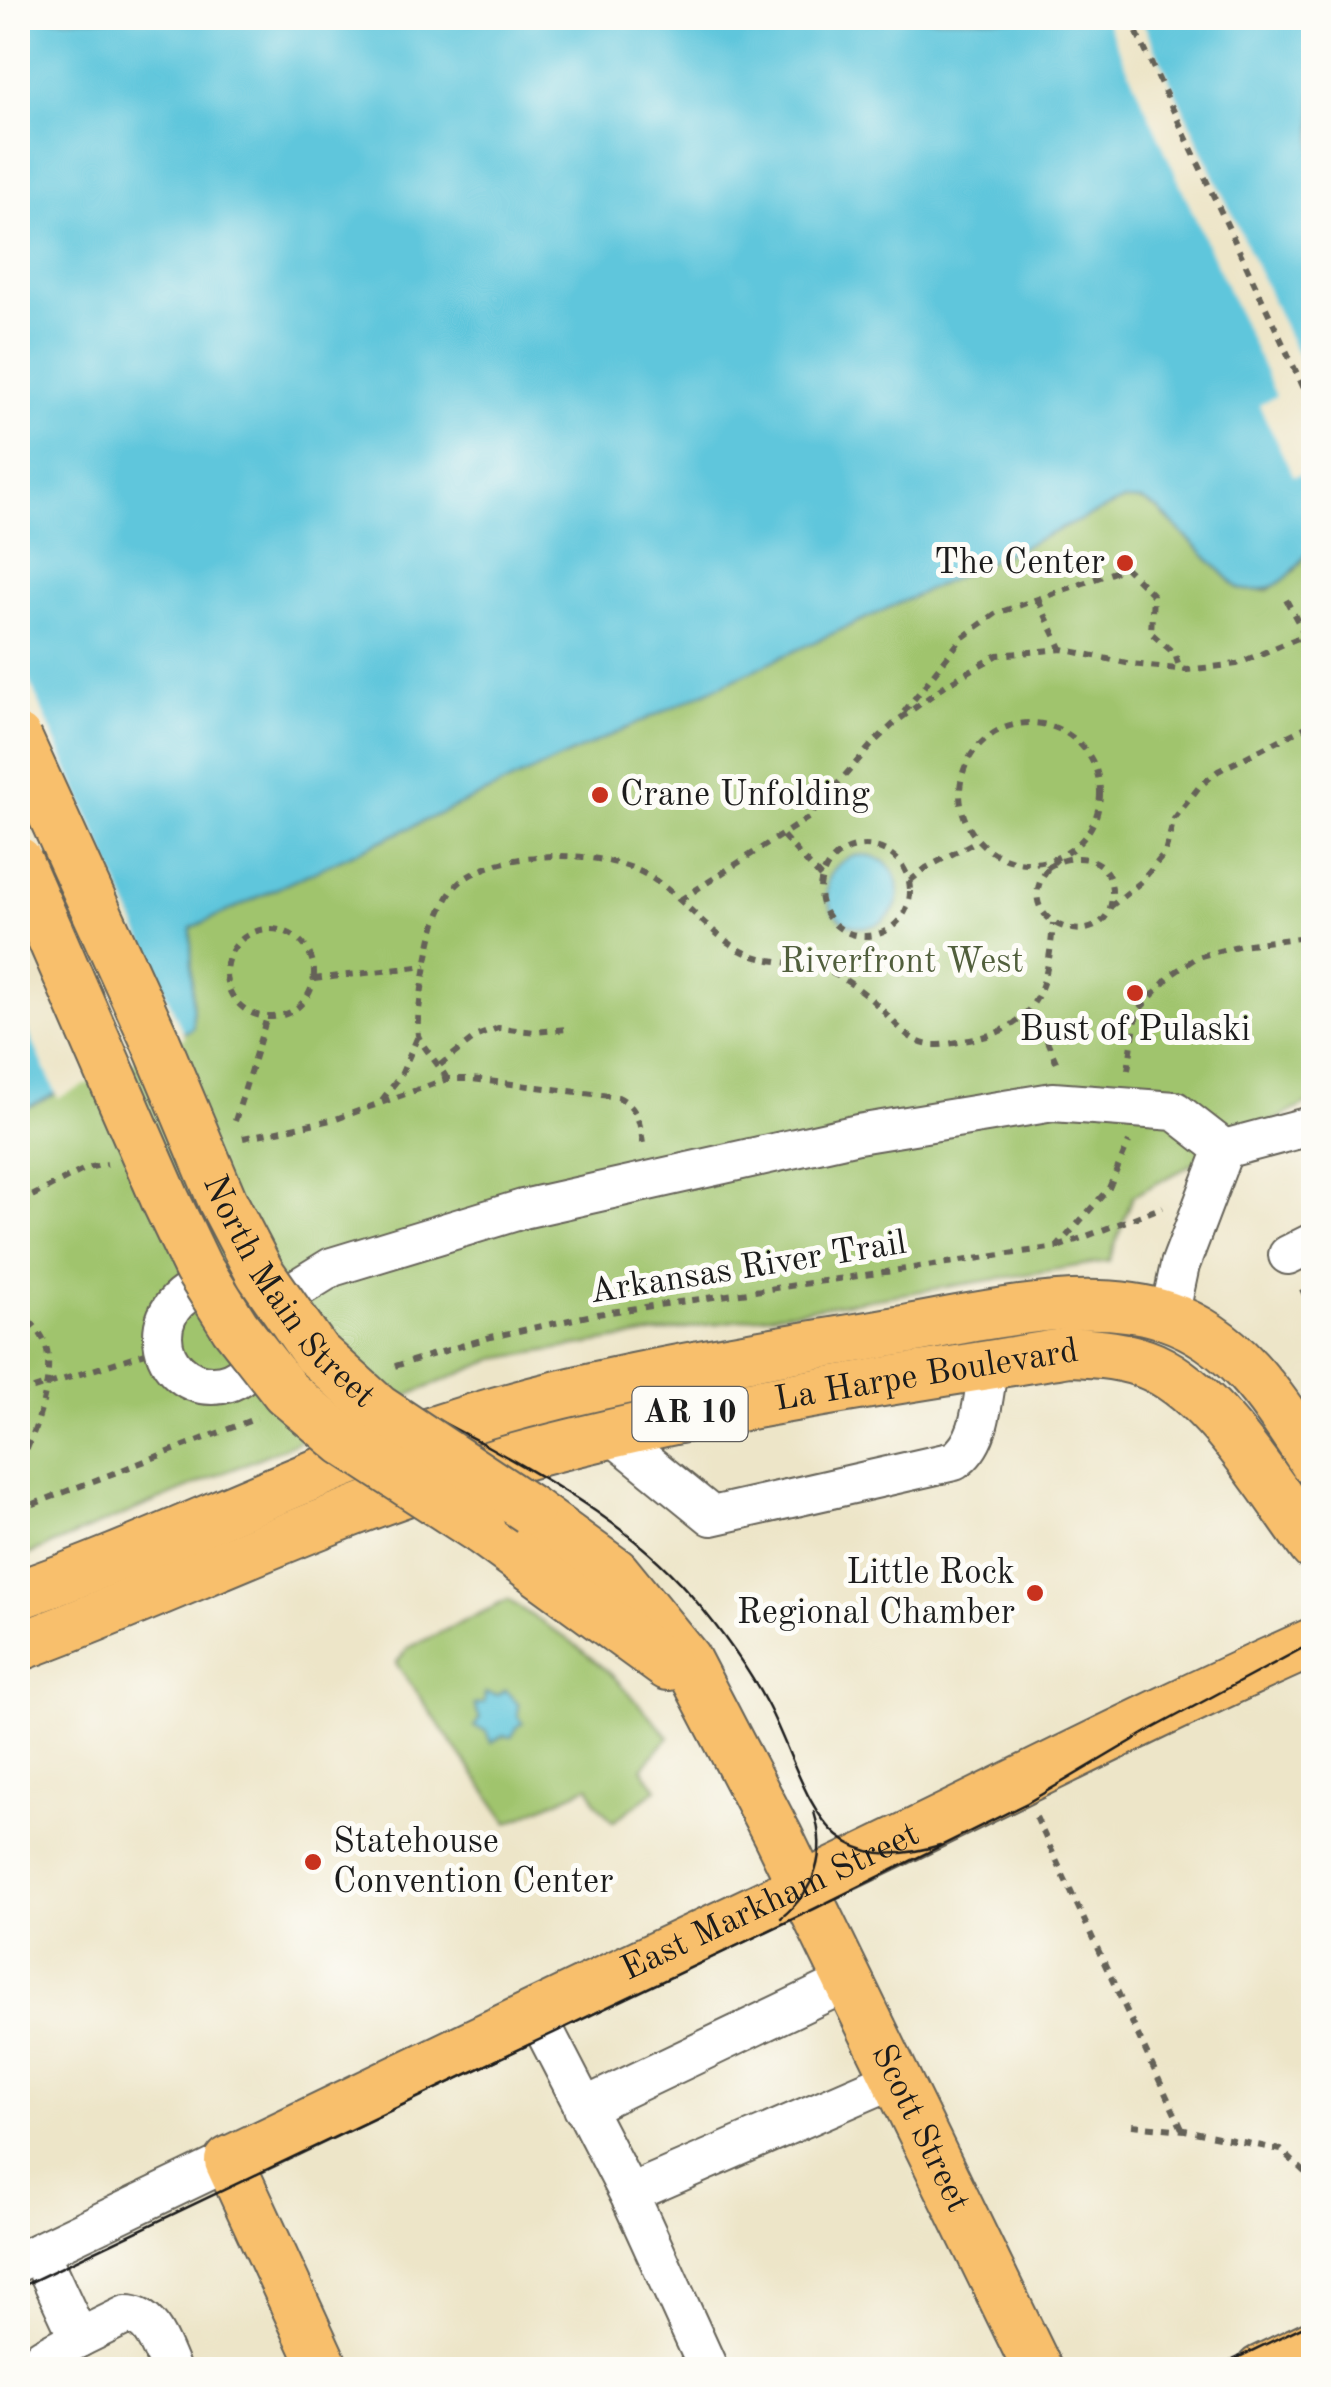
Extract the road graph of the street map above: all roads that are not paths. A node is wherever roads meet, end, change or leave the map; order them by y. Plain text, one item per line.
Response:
1 (18, 738) edge
2 (18, 861) edge
3 (1314, 1125) edge
4 (1224, 1148) junction
5 (256, 1314) junction
6 (1169, 1316) junction
7 (989, 1365) junction
8 (610, 1433) junction
9 (1314, 1462) edge
10 (1314, 1547) edge
11 (18, 1594) edge
12 (1314, 1642) edge
13 (18, 1647) edge
14 (719, 1719) junction
15 (803, 1887) junction
16 (849, 1982) junction
17 (535, 2012) junction
18 (896, 2078) junction
19 (583, 2108) junction
20 (229, 2161) junction
21 (629, 2194) junction
22 (28, 2257) edge
23 (79, 2338) junction
24 (1314, 2344) edge
25 (33, 2370) edge
26 (171, 2370) edge
27 (325, 2370) edge
28 (708, 2370) edge
29 (1038, 2370) edge
30 (1260, 2370) edge

1 - 14 main road, North Main Street, bridge
2 - 14 main road, North Main Street, bridge
3 - 4 street
4 - 5 street
4 - 6 street
5 - 5 street
6 - 9 main road, La Harpe Boulevard / AR 10
6 - 11 main road, La Harpe Boulevard / AR 10
7 - 8 main road, La Harpe Boulevard / AR 10
7 - 8 street
7 - 10 main road, La Harpe Boulevard / AR 10
8 - 13 main road, La Harpe Boulevard / AR 10
12 - 15 main road, East Markham Street
14 - 15 main road, North Main Street
15 - 16 main road, Scott Street
15 - 17 main road, East Markham Street
16 - 18 main road, Scott Street
16 - 19 street
17 - 19 street
17 - 20 main road, East Markham Street
18 - 21 street
18 - 29 main road, Scott Street
19 - 21 street
20 - 22 street
20 - 27 main road
21 - 28 street
22 - 23 street
23 - 25 street
23 - 26 street
24 - 30 main road

